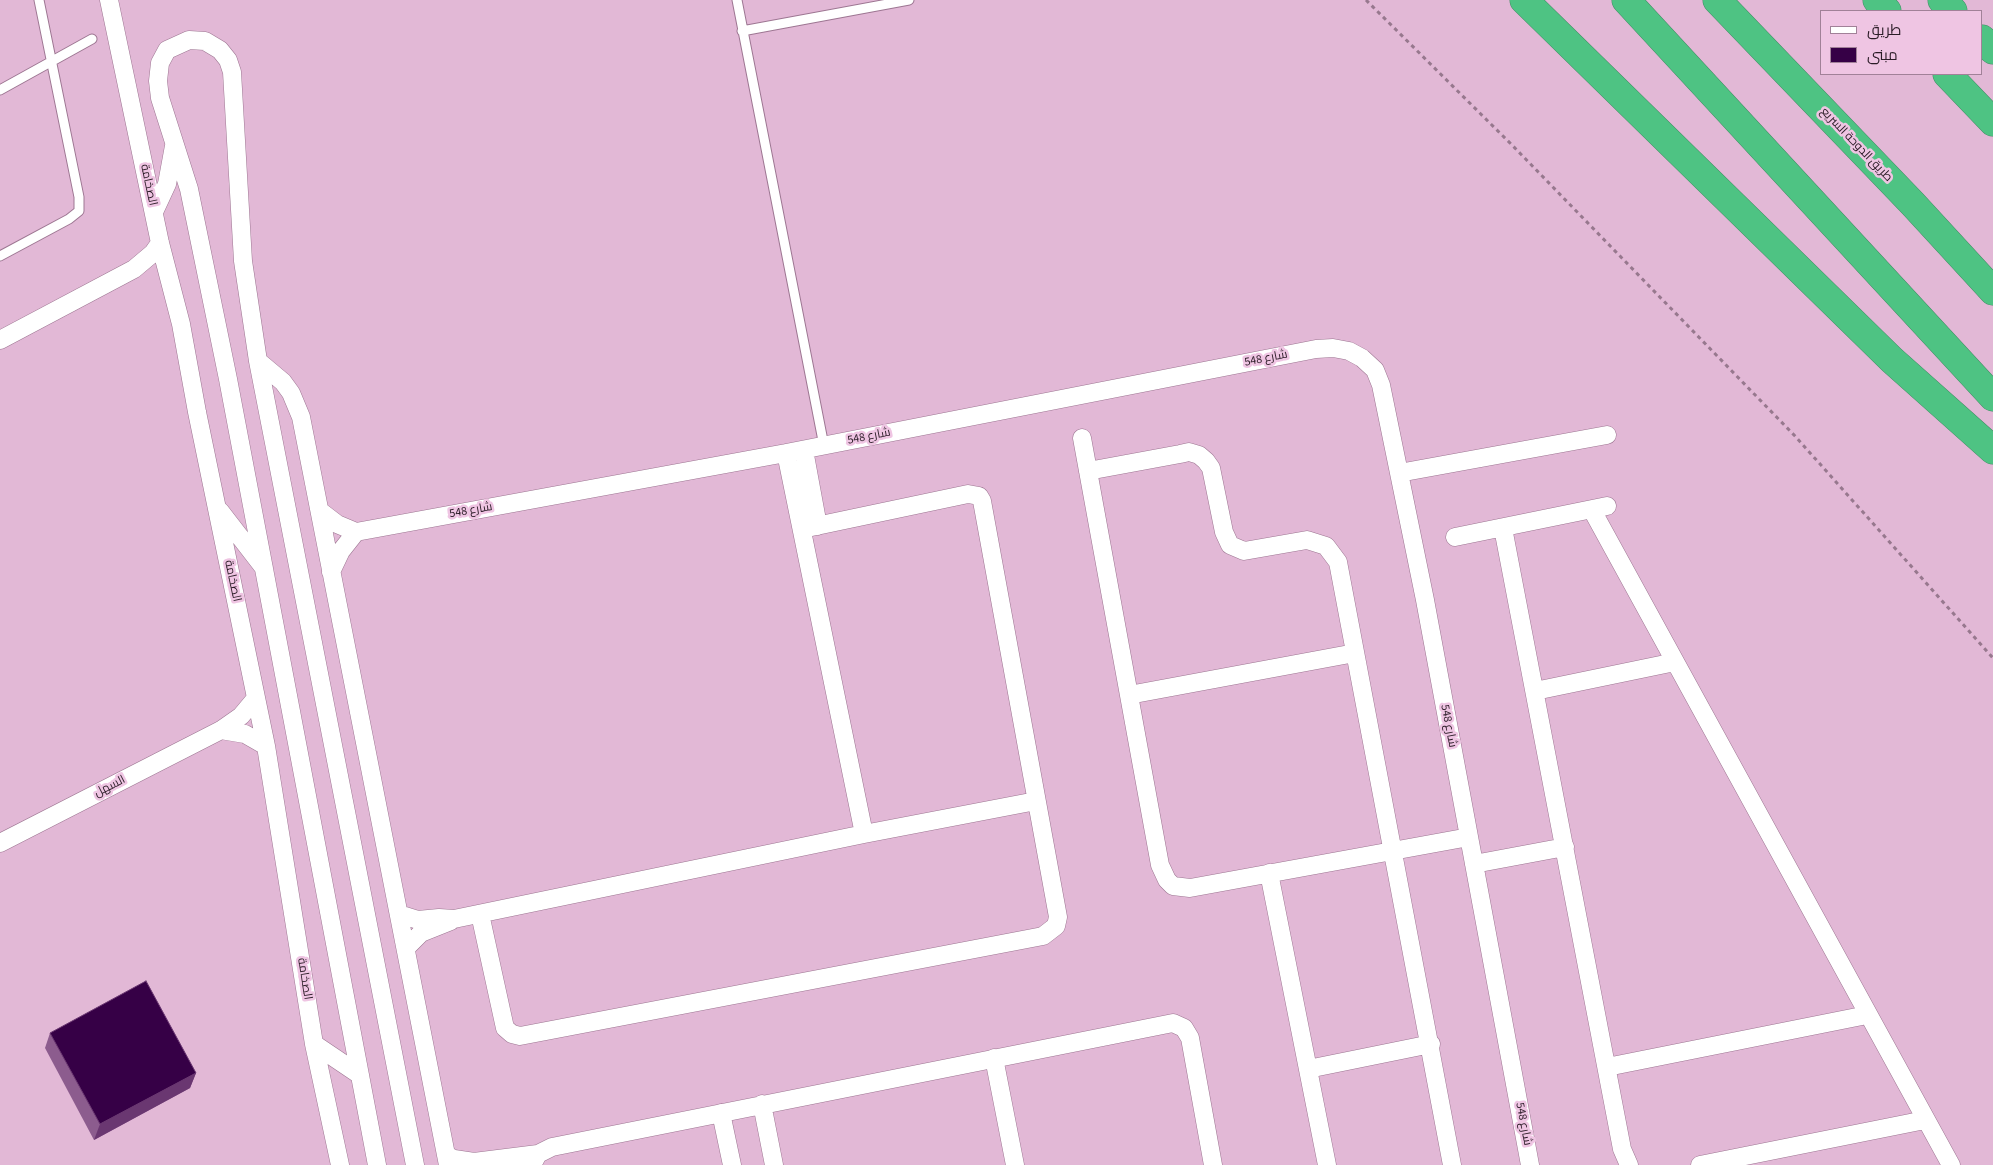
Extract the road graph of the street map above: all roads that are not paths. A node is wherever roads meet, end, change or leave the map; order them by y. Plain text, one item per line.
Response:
1 (39, 0) edge
2 (109, 0) edge
3 (737, 0) edge
4 (909, 0) edge
5 (1524, 0) edge
6 (1626, 0) edge
7 (1717, 0) edge
8 (1877, 0) edge
9 (1942, 0) edge
10 (1886, 10) edge
11 (1952, 10) edge
12 (742, 31) junction
13 (92, 39) dead end
14 (1983, 40) edge
15 (1993, 50) edge
16 (50, 61) junction
17 (1948, 75) edge
18 (0, 90) edge
19 (1993, 122) edge
20 (175, 143) junction
21 (154, 212) junction
22 (160, 243) junction
23 (0, 256) edge
24 (134, 269) junction
25 (169, 278) junction
26 (1993, 291) edge
27 (0, 340) edge
28 (258, 361) junction
29 (1993, 397) edge
30 (1607, 435) dead end
31 (1082, 438) dead end
32 (824, 446) junction
33 (804, 450) junction
34 (1993, 450) edge
35 (786, 454) junction
36 (1088, 471) junction
37 (1399, 473) junction
38 (217, 506) junction
39 (320, 511) junction
40 (810, 528) junction
41 (1503, 528) junction
42 (356, 532) junction
43 (1455, 537) dead end
44 (266, 571) junction
45 (331, 572) junction
46 (1355, 653) junction
47 (1675, 662) junction
48 (1535, 691) junction
49 (1129, 695) junction
50 (256, 698) junction
51 (221, 730) junction
52 (266, 746) junction
53 (1036, 801) junction
54 (864, 834) junction
55 (1469, 837) junction
56 (0, 843) edge
57 (1566, 847) junction
58 (1393, 851) junction
59 (1474, 864) junction
60 (1269, 873) junction
61 (399, 914) junction
62 (480, 914) junction
63 (454, 919) junction
64 (406, 948) junction
65 (1867, 1015) junction
66 (314, 1044) junction
67 (1431, 1044) junction
68 (994, 1058) junction
69 (1607, 1066) junction
70 (1308, 1069) junction
71 (360, 1075) junction
72 (762, 1104) junction
73 (722, 1113) junction
74 (1925, 1120) junction
75 (535, 1159) edge
76 (447, 1160) edge
77 (340, 1165) edge
78 (377, 1165) edge
79 (415, 1165) edge
80 (732, 1165) edge
81 (774, 1165) edge
82 (1015, 1165) edge
83 (1213, 1165) edge
84 (1327, 1165) edge
85 (1452, 1165) edge
86 (1530, 1165) edge
87 (1629, 1165) edge
88 (1700, 1165) edge
89 (1950, 1165) edge

1 - 16 lane
2 - 21 street, الصخامة
3 - 12 lane
4 - 12 lane
5 - 34 highway
6 - 29 highway
7 - 26 highway, طريق الدوحة السريع
8 - 10 highway
9 - 11 highway
12 - 32 lane
13 - 16 lane
14 - 15 highway
16 - 18 lane
16 - 23 lane
17 - 19 highway
20 - 21 street
20 - 28 street
20 - 44 street
21 - 22 street, الصخامة
22 - 24 street
22 - 25 street, الصخامة
24 - 25 street
24 - 27 street
25 - 38 street, الصخامة
28 - 39 street
28 - 79 street
30 - 37 street
31 - 36 street
32 - 33 street, شارع 548
32 - 37 street, شارع 548
33 - 35 street, شارع 548
33 - 40 street
35 - 40 street
35 - 42 street, شارع 548
36 - 46 street
36 - 49 street
37 - 55 street, شارع 548
38 - 44 street
38 - 50 street, الصخامة
39 - 42 street
39 - 45 street
40 - 53 street
40 - 54 street
41 - 43 street
41 - 47 street
41 - 48 street
42 - 45 street
44 - 71 street
45 - 61 street
46 - 49 street
46 - 58 street
47 - 48 street
47 - 65 street
48 - 57 street
49 - 60 street
50 - 51 street, السهل
50 - 52 street, الصخامة
51 - 52 street
51 - 56 street, السهل
52 - 66 street, الصخامة
53 - 54 street
53 - 62 street
54 - 62 street
55 - 58 street
55 - 59 street, شارع 548
57 - 59 street
57 - 69 street
58 - 60 street
58 - 67 street
59 - 86 street, شارع 548
60 - 70 street
61 - 63 street
61 - 64 street
62 - 63 street
63 - 64 street
64 - 76 street
65 - 69 street
65 - 74 street
66 - 71 street
66 - 77 street, الصخامة
67 - 70 street
67 - 85 street
68 - 72 street
68 - 82 street
68 - 83 street
69 - 87 street
70 - 84 street
71 - 78 street
72 - 73 street
72 - 81 street
73 - 75 street
73 - 80 street
74 - 88 street
74 - 89 street
75 - 76 street

